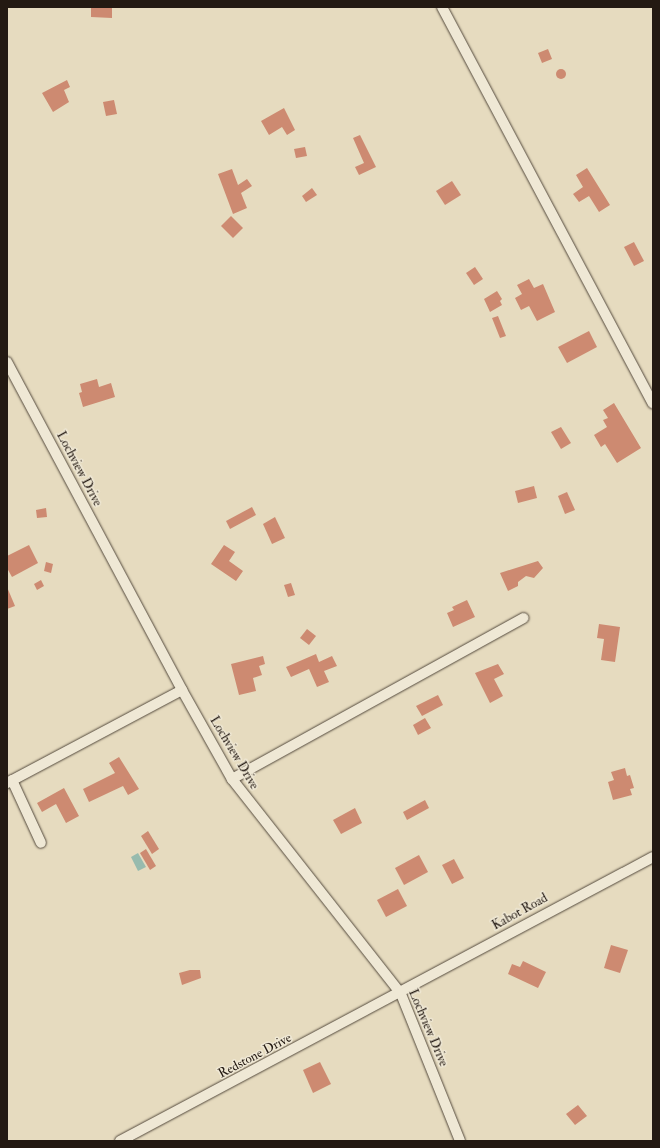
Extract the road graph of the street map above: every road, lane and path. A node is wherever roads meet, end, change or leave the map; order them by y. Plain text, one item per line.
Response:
1 (442, 7) edge
2 (7, 362) edge
3 (653, 403) edge
4 (524, 618) dead end
5 (182, 690) junction
6 (232, 779) junction
7 (10, 781) edge
8 (41, 843) dead end
9 (653, 857) edge
10 (401, 994) junction
11 (120, 1141) edge
12 (460, 1141) edge

1 - 3 street
2 - 5 street, Lochview Drive
4 - 6 street
5 - 6 street, Lochview Drive
5 - 7 street
6 - 10 street, Lochview Drive
7 - 8 street
9 - 10 street, Kabot Road
10 - 11 street, Redstone Drive
10 - 12 street, Lochview Drive

